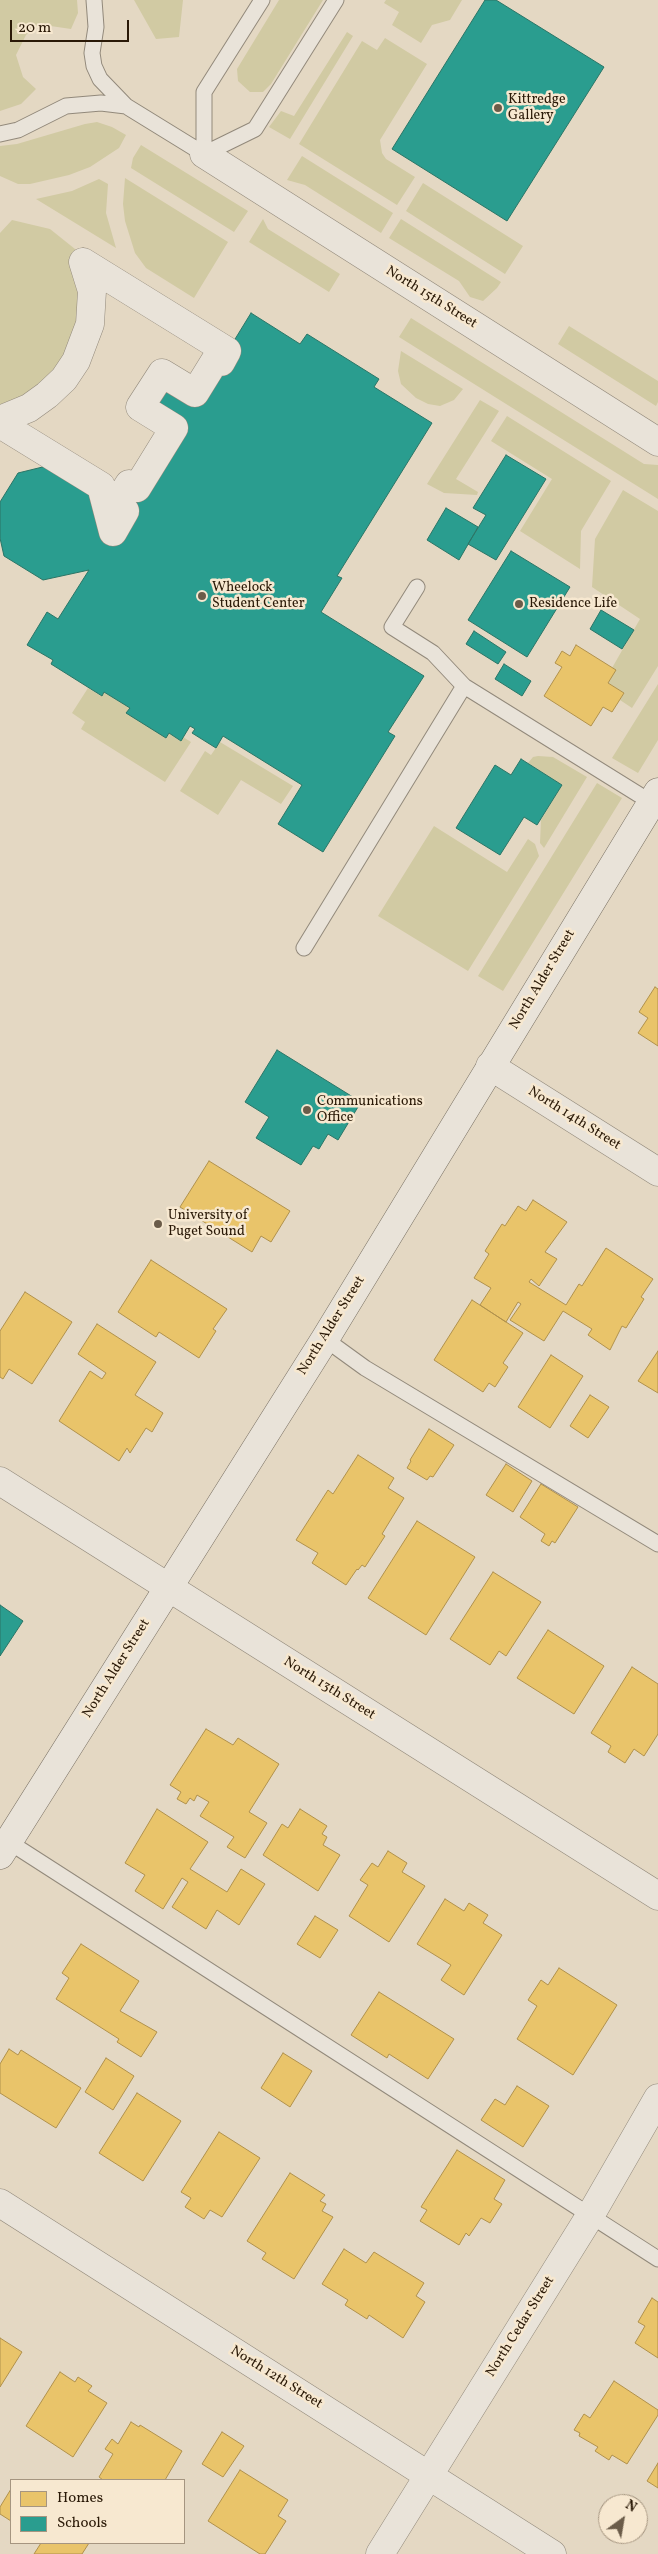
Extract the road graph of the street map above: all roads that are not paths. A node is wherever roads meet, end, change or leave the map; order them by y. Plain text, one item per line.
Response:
1 (94, 0) edge
2 (262, 0) edge
3 (336, 0) edge
4 (126, 106) junction
5 (0, 134) edge
6 (204, 154) junction
7 (0, 420) edge
8 (0, 424) edge
9 (658, 442) edge
10 (417, 587) dead end
11 (464, 686) junction
12 (656, 801) edge
13 (304, 948) dead end
14 (490, 1066) junction
15 (658, 1172) edge
16 (325, 1339) junction
17 (0, 1481) edge
18 (658, 1544) edge
19 (168, 1586) junction
20 (5, 1848) edge
21 (658, 1896) edge
22 (658, 2098) edge
23 (0, 2203) edge
24 (590, 2216) junction
25 (658, 2259) edge
26 (429, 2475) junction
27 (380, 2554) edge
28 (552, 2554) edge

1 - 4 lane
2 - 6 lane
3 - 6 lane
4 - 5 lane
4 - 6 lane
6 - 9 street, North 15th Street
7 - 8 street
10 - 11 lane
11 - 12 lane
11 - 13 lane
12 - 14 street, North Alder Street
14 - 15 street, North 14th Street
14 - 16 street, North Alder Street
16 - 18 lane
16 - 19 street, North Alder Street
17 - 19 street, North 13th Street
19 - 20 street, North Alder Street
19 - 21 street, North 13th Street
20 - 24 lane
22 - 24 street, North Cedar Street
23 - 26 street, North 12th Street
24 - 25 lane
24 - 26 street, North Cedar Street
26 - 27 street, North Cedar Street
26 - 28 street, North 12th Street

